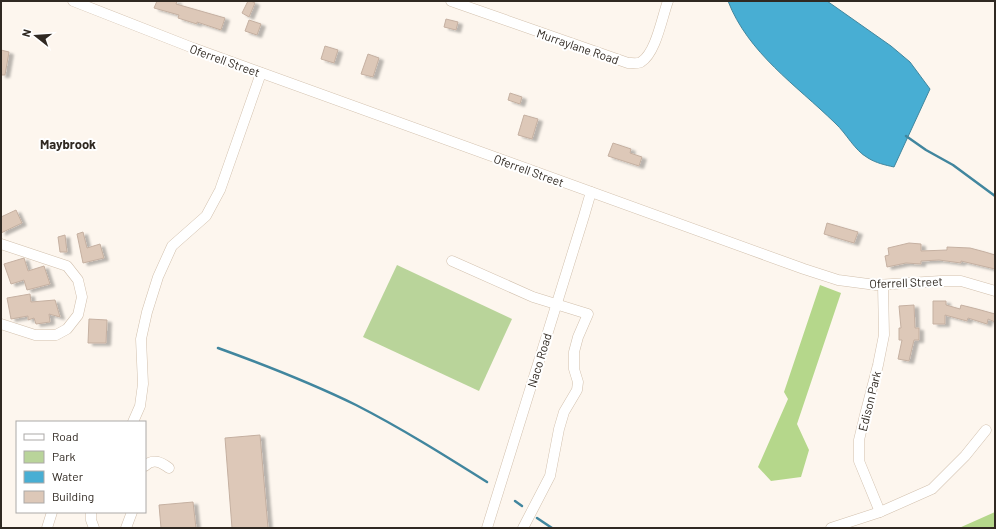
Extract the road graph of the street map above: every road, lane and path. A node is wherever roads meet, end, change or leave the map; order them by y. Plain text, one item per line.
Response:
1 (73, 1) edge
2 (451, 1) edge
3 (668, 1) edge
4 (261, 73) junction
5 (591, 192) junction
6 (1, 244) edge
7 (452, 261) dead end
8 (882, 285) junction
9 (995, 291) edge
10 (557, 304) junction
11 (1, 324) edge
12 (133, 421) edge
13 (986, 430) dead end
14 (146, 465) edge
15 (169, 468) dead end
16 (880, 512) junction
17 (52, 513) edge
18 (91, 513) edge
19 (132, 513) edge
20 (47, 528) edge
21 (94, 528) edge
22 (126, 528) edge
23 (487, 528) edge
24 (523, 528) edge
25 (831, 528) edge

1 - 4 street, Oferrell Street
2 - 3 street, Murraylane Road
4 - 5 street, Oferrell Street
4 - 12 street
5 - 8 street, Oferrell Street
5 - 10 street, Naco Road
6 - 11 street
7 - 10 street
8 - 9 street, Oferrell Street
8 - 16 street, Edison Park
10 - 23 street, Naco Road
10 - 24 street
13 - 16 street
14 - 15 street
16 - 25 street
17 - 20 street
18 - 21 street
19 - 22 street

